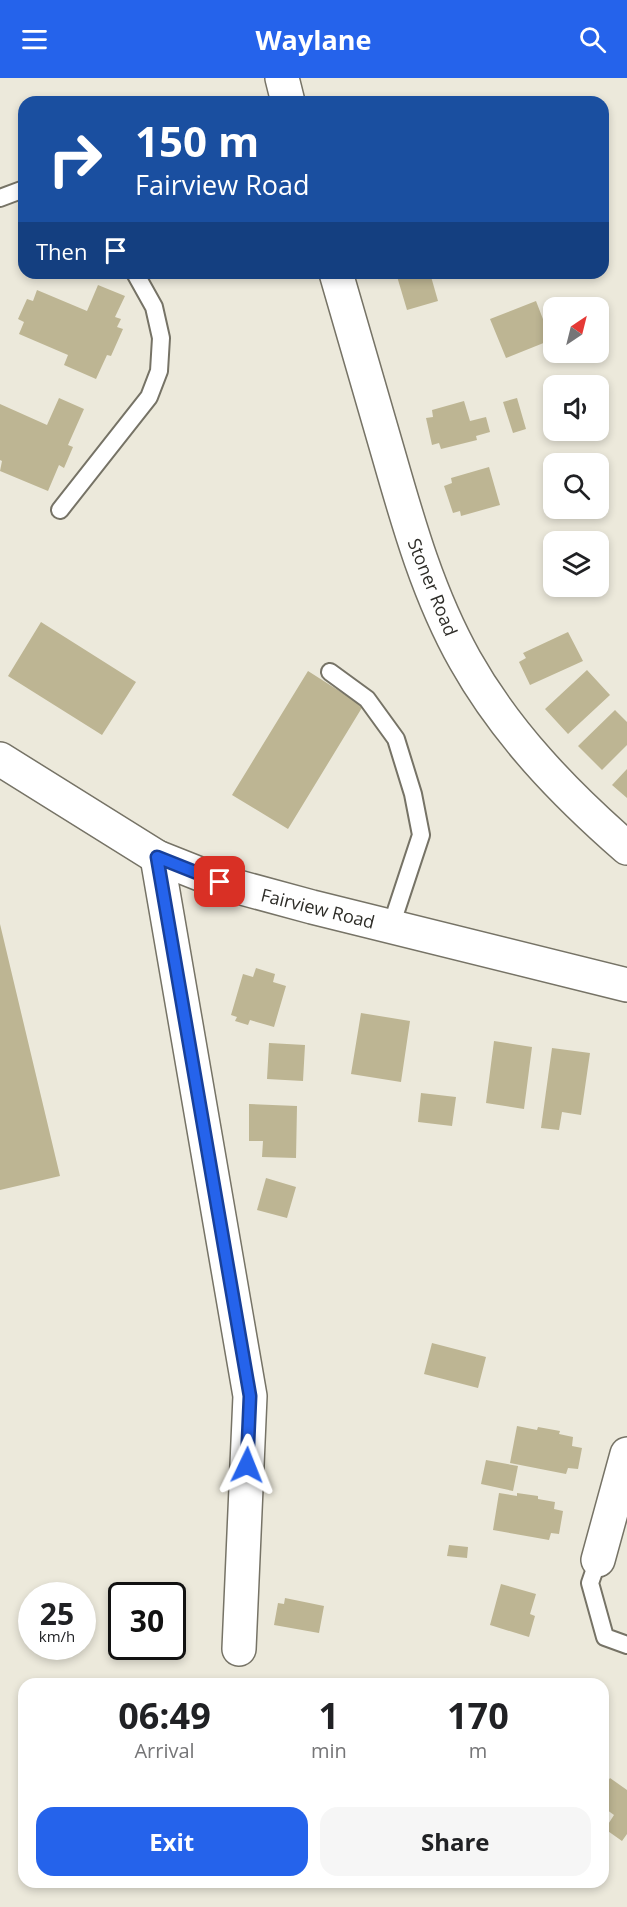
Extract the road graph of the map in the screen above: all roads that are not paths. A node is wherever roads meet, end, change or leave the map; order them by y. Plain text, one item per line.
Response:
1 (282, 78) edge
2 (286, 96) edge
3 (18, 191) edge
4 (0, 198) edge
5 (138, 279) edge
6 (338, 279) edge
7 (60, 510) dead end
8 (330, 672) dead end
9 (0, 759) edge
10 (627, 848) edge
11 (157, 857) junction
12 (391, 926) junction
13 (627, 985) edge
14 (627, 1454) edge
15 (597, 1560) joint
16 (627, 1645) edge
17 (239, 1649) dead end

1 - 2 street
3 - 4 lane
5 - 7 lane
6 - 10 street, Stoner Road
8 - 12 lane
9 - 11 street, Fairview Road
11 - 12 street, Fairview Road
11 - 17 street
12 - 13 street, Fairview Road
14 - 15 street
15 - 16 lane

